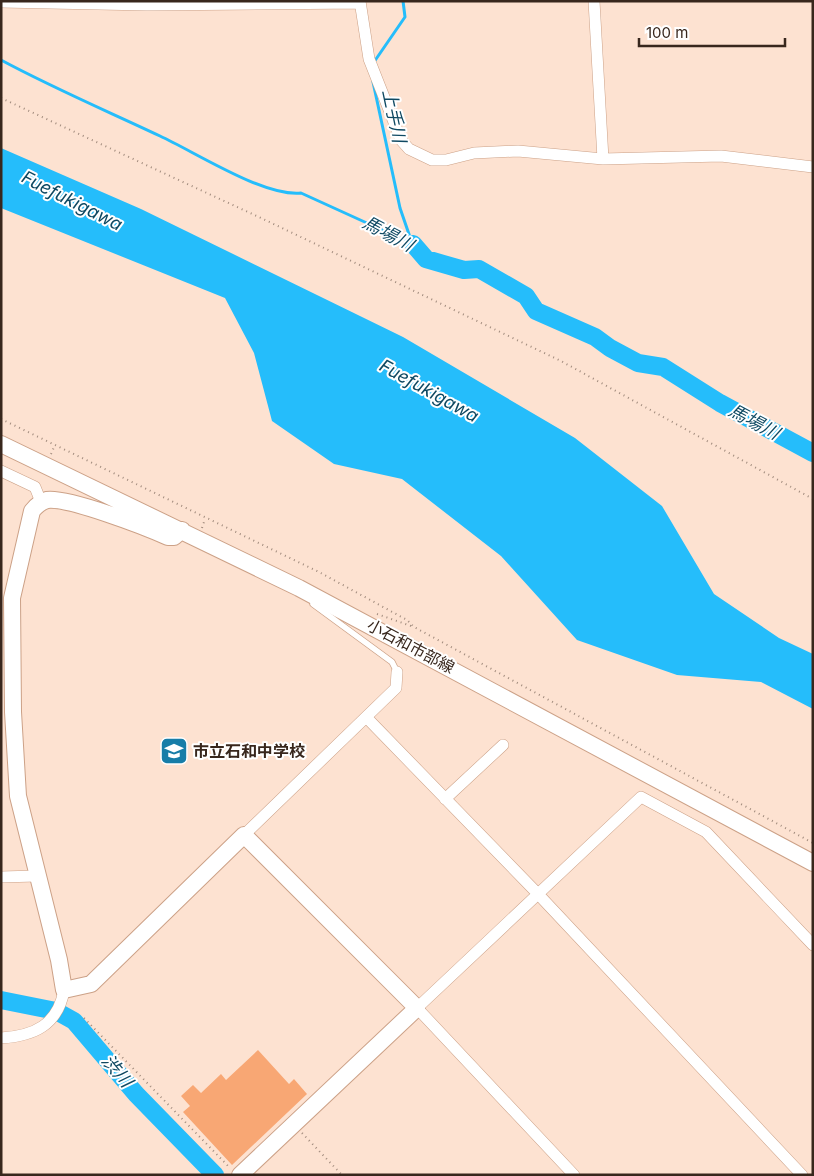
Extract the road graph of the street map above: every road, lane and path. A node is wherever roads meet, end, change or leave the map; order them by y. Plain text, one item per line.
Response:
1 (594, 1) edge
2 (1, 2) edge
3 (244, 2) edge
4 (360, 2) edge
5 (1, 98) edge
6 (604, 159) junction
7 (813, 167) edge
8 (1, 419) edge
9 (1, 444) edge
10 (55, 445) junction
11 (50, 457) dead end
12 (1, 471) edge
13 (813, 499) edge
14 (41, 502) junction
15 (205, 518) junction
16 (182, 530) junction
17 (200, 532) dead end
18 (299, 588) junction
19 (397, 672) joint
20 (7, 712) edge
21 (366, 717) junction
22 (503, 745) dead end
23 (445, 799) junction
24 (244, 835) junction
25 (813, 843) edge
26 (813, 863) edge
27 (36, 876) junction
28 (1, 877) edge
29 (538, 894) junction
30 (813, 944) edge
31 (63, 998) junction
32 (417, 1008) junction
33 (84, 1018) dead end
34 (1, 1038) edge
35 (293, 1124) junction
36 (238, 1175) edge
37 (342, 1175) edge
38 (574, 1175) edge
39 (802, 1175) edge

1 - 6 street
2 - 3 street
3 - 4 street
4 - 6 street
5 - 13 path
6 - 7 street
8 - 10 path
9 - 16 street, 小石和市部線
10 - 11 path
10 - 15 path
12 - 14 street
14 - 16 street
14 - 20 street
15 - 17 path
15 - 25 path
16 - 18 street, 小石和市部線
18 - 19 lane
18 - 26 street, 小石和市部線
19 - 21 street
20 - 27 street
21 - 23 street
21 - 24 street
22 - 23 street
23 - 29 street
24 - 31 street
24 - 32 street
27 - 28 street
27 - 31 street
29 - 30 street
29 - 32 street
29 - 39 street
31 - 34 street
32 - 35 street
32 - 38 street
33 - 36 path
35 - 36 street
35 - 37 path

